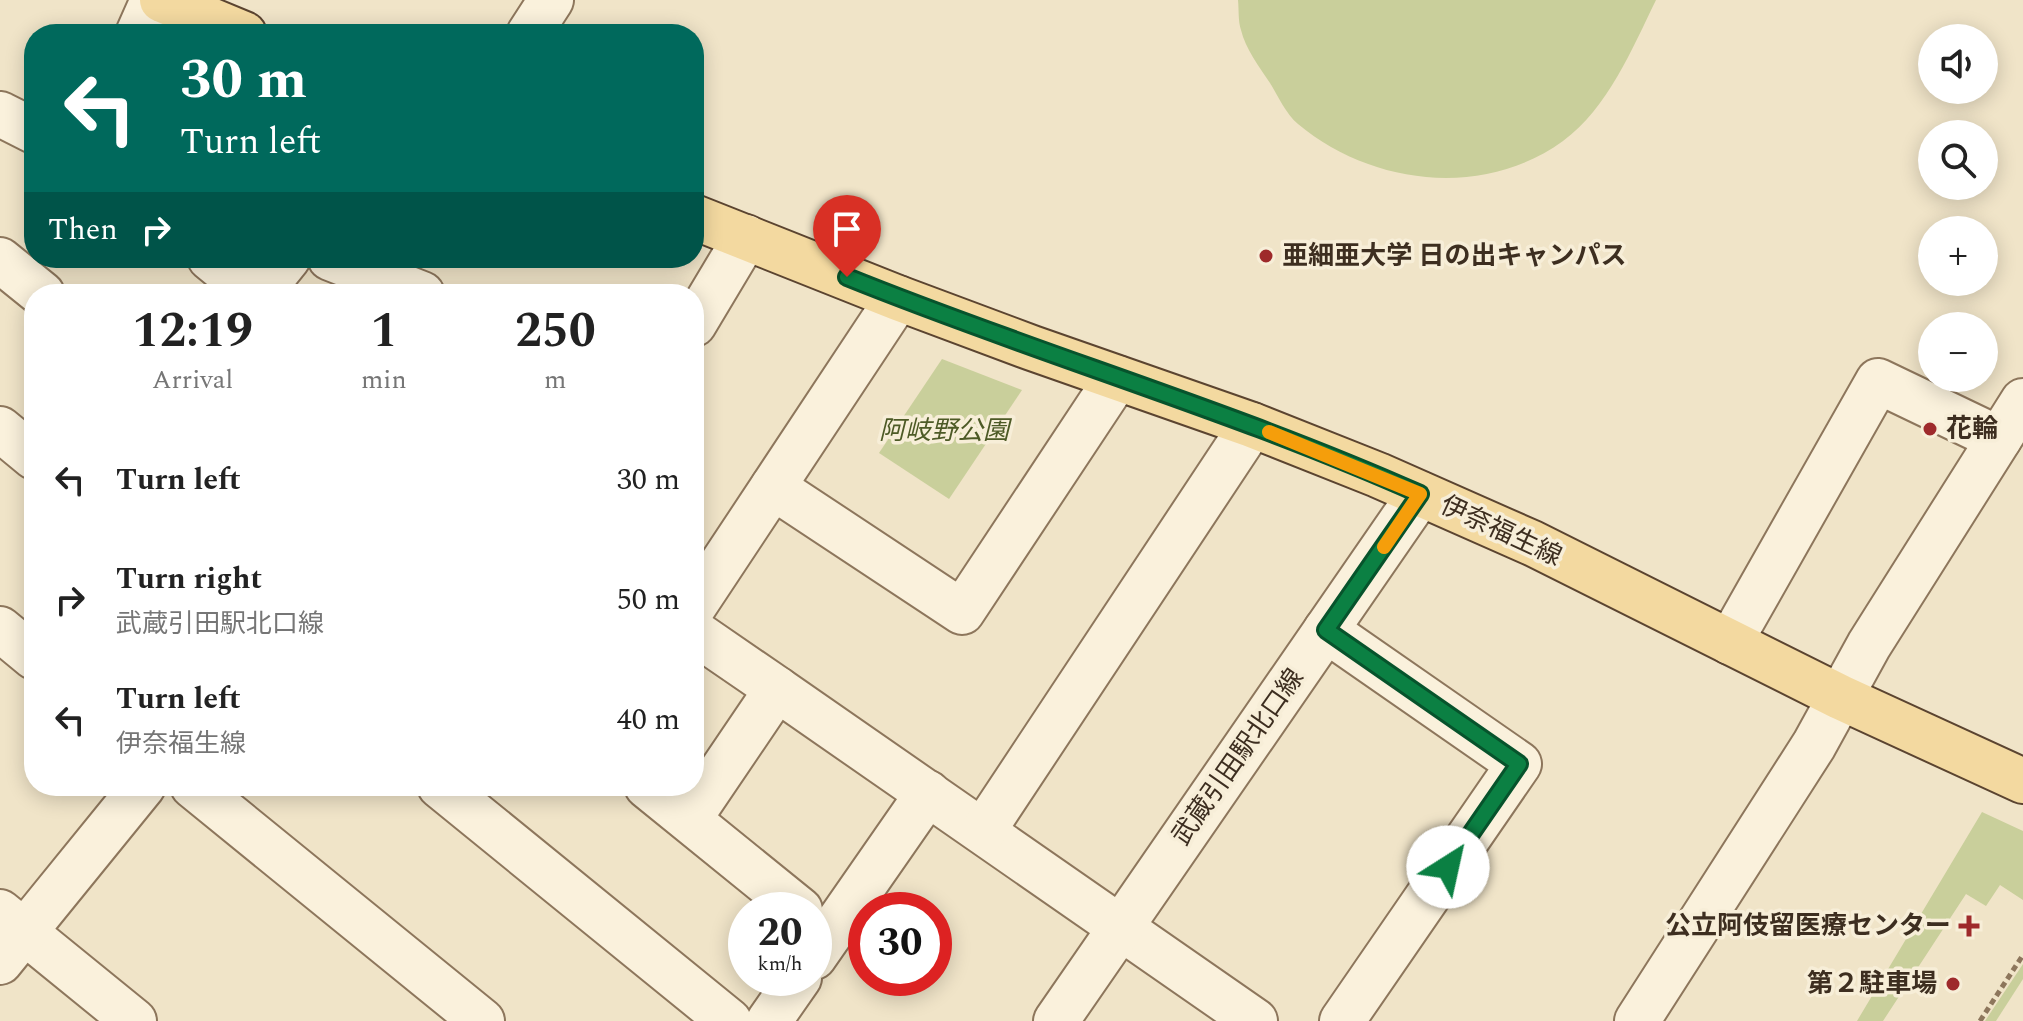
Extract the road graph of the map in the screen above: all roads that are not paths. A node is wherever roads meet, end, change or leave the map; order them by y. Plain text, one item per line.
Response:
1 (153, 0) edge
2 (162, 0) edge
3 (551, 0) edge
4 (142, 24) edge
5 (220, 24) edge
6 (535, 24) edge
7 (0, 114) edge
8 (24, 126) edge
9 (704, 221) edge
10 (746, 237) junction
11 (0, 260) edge
12 (223, 268) edge
13 (279, 268) edge
14 (356, 268) edge
15 (30, 284) edge
16 (244, 284) edge
17 (266, 284) edge
18 (396, 284) edge
19 (898, 298) junction
20 (704, 307) edge
21 (1117, 378) junction
22 (2023, 401) edge
23 (1252, 425) junction
24 (0, 429) edge
25 (1999, 439) junction
26 (24, 449) edge
27 (773, 487) junction
28 (1420, 494) junction
29 (704, 591) edge
30 (0, 629) edge
31 (1326, 630) junction
32 (704, 639) edge
33 (1730, 642) junction
34 (24, 649) edge
35 (777, 689) junction
36 (1840, 697) junction
37 (2023, 781) edge
38 (928, 793) junction
39 (134, 796) edge
40 (205, 796) edge
41 (452, 796) edge
42 (660, 796) edge
43 (689, 819) junction
44 (983, 831) junction
45 (770, 892) edge
46 (832, 909) edge
47 (1121, 928) junction
48 (8, 935) edge
49 (786, 996) edge
50 (134, 1021) edge
51 (482, 1021) edge
52 (729, 1021) edge
53 (769, 1021) edge
54 (1056, 1021) edge
55 (1255, 1021) edge
56 (1342, 1021) edge
57 (1637, 1021) edge

1 - 4 street
2 - 5 main road
3 - 6 street
7 - 8 street
9 - 10 main road, 伊奈福生線
10 - 19 main road, 伊奈福生線
10 - 20 street
11 - 15 street
12 - 16 street
13 - 17 street
14 - 18 street
19 - 21 main road, 伊奈福生線
19 - 27 street
21 - 23 main road, 伊奈福生線
21 - 27 street
22 - 25 street
23 - 28 main road, 伊奈福生線
23 - 44 street
24 - 26 street
25 - 33 street
25 - 36 street
27 - 29 street
28 - 31 street, 武蔵引田駅北口線
28 - 33 main road, 伊奈福生線
30 - 34 street
31 - 47 street, 武蔵引田駅北口線
31 - 56 street
32 - 35 street
33 - 36 main road, 伊奈福生線
35 - 38 street
35 - 43 street
36 - 37 main road, 伊奈福生線
36 - 57 street
38 - 44 street
38 - 46 street
39 - 48 street
40 - 51 street
41 - 52 street
42 - 43 street
43 - 45 street
44 - 47 street
47 - 54 street, 武蔵引田駅北口線
47 - 55 street
48 - 50 street
49 - 53 street

